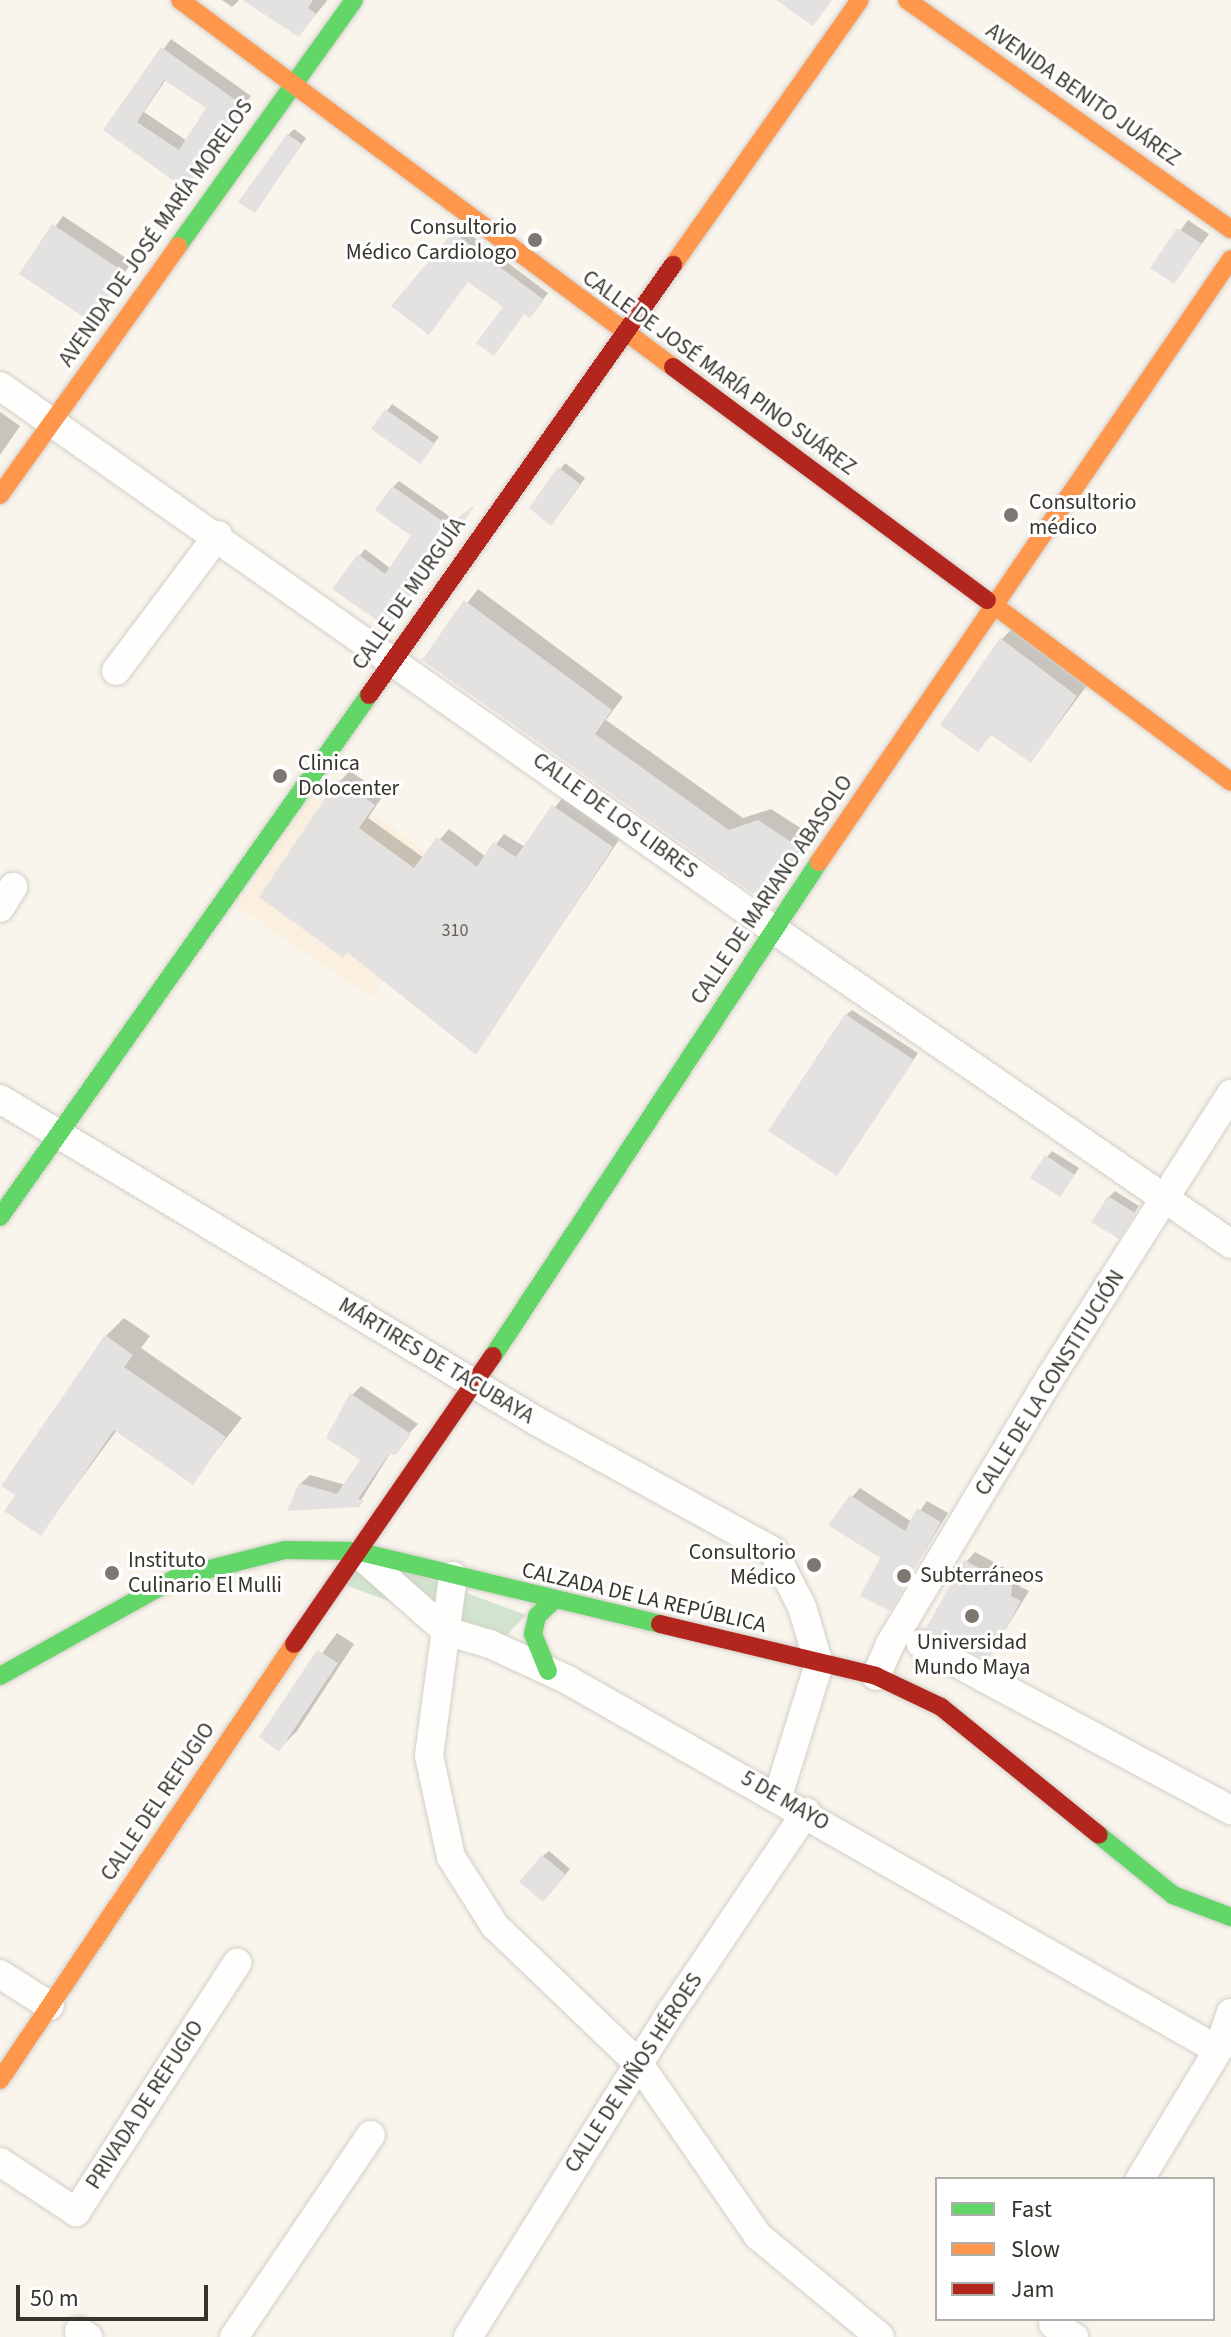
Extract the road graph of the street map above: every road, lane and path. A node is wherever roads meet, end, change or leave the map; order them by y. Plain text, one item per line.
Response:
1 (180, 0) edge
2 (354, 0) edge
3 (860, 0) edge
4 (907, 0) edge
5 (291, 84) junction
6 (1231, 229) edge
7 (1231, 259) edge
8 (625, 333) junction
9 (0, 386) edge
10 (51, 422) junction
11 (0, 495) edge
12 (218, 535) junction
13 (993, 605) junction
14 (393, 658) junction
15 (116, 671) dead end
16 (1231, 782) edge
17 (773, 929) junction
18 (1231, 1094) edge
19 (0, 1099) edge
20 (57, 1137) junction
21 (1167, 1199) junction
22 (0, 1217) edge
23 (1231, 1244) edge
24 (475, 1384) junction
25 (356, 1551) junction
26 (453, 1576) junction
27 (553, 1601) junction
28 (446, 1631) junction
29 (921, 1644) dead end
30 (819, 1664) junction
31 (548, 1671) junction
32 (0, 1676) edge
33 (876, 1676) junction
34 (778, 1796) junction
35 (1231, 1810) edge
36 (806, 1812) junction
37 (1231, 1917) edge
38 (237, 1963) dead end
39 (0, 1974) edge
40 (50, 2006) junction
41 (1231, 2013) edge
42 (1218, 2050) junction
43 (639, 2064) junction
44 (0, 2080) edge
45 (371, 2135) dead end
46 (0, 2162) edge
47 (1141, 2177) edge
48 (234, 2337) edge
49 (468, 2337) edge
50 (880, 2337) edge

1 - 5 street, CALLE DE JOSÉ MARÍA PINO SUÁREZ
2 - 5 street, AVENIDA DE JOSÉ MARÍA MORELOS
3 - 8 street, CALLE DE MURGUÍA
4 - 6 street, AVENIDA BENITO JUÁREZ
5 - 8 street, CALLE DE JOSÉ MARÍA PINO SUÁREZ
5 - 10 street, AVENIDA DE JOSÉ MARÍA MORELOS
7 - 13 street, CALLE DE MARIANO ABASOLO
8 - 13 street, CALLE DE JOSÉ MARÍA PINO SUÁREZ
8 - 14 street, CALLE DE MURGUÍA
9 - 10 street, CALLE DE LOS LIBRES
10 - 11 street, AVENIDA DE JOSÉ MARÍA MORELOS
10 - 12 street, CALLE DE LOS LIBRES
12 - 14 street, CALLE DE LOS LIBRES
12 - 15 street
13 - 16 street, CALLE DE JOSÉ MARÍA PINO SUÁREZ
13 - 17 street, CALLE DE MARIANO ABASOLO
14 - 17 street, CALLE DE LOS LIBRES
14 - 20 street, CALLE DE MURGUÍA
17 - 21 street, CALLE DE LOS LIBRES
17 - 24 street, CALLE DE MARIANO ABASOLO
18 - 21 street, CALLE DE LA CONSTITUCIÓN
19 - 20 street, MÁRTIRES DE TACUBAYA
20 - 22 street, CALLE DE MURGUÍA
20 - 24 street, MÁRTIRES DE TACUBAYA
21 - 23 street, CALLE DE LOS LIBRES
21 - 33 street, CALLE DE LA CONSTITUCIÓN
24 - 25 street, CALLE DE MARIANO ABASOLO
24 - 30 street, MÁRTIRES DE TACUBAYA
25 - 26 street, CALZADA DE LA REPÚBLICA
25 - 28 street, 5 DE MAYO
25 - 32 street, CALZADA DE LA REPÚBLICA
25 - 40 street, CALLE DEL REFUGIO
26 - 27 street, CALZADA DE LA REPÚBLICA
26 - 28 street
27 - 30 street, CALZADA DE LA REPÚBLICA
27 - 31 street
28 - 31 street, 5 DE MAYO
28 - 43 street
29 - 35 street
30 - 33 street, CALZADA DE LA REPÚBLICA
30 - 34 street
31 - 34 street, 5 DE MAYO
33 - 37 street, CALZADA DE LA REPÚBLICA
34 - 36 street, 5 DE MAYO
36 - 42 street, 5 DE MAYO
36 - 43 street, CALLE DE NIÑOS HÉROES
38 - 46 street, PRIVADA DE REFUGIO
39 - 40 street
40 - 44 street, CALLE DEL REFUGIO
41 - 42 street
42 - 47 street
43 - 49 street, CALLE DE NIÑOS HÉROES
43 - 50 street
45 - 48 street

